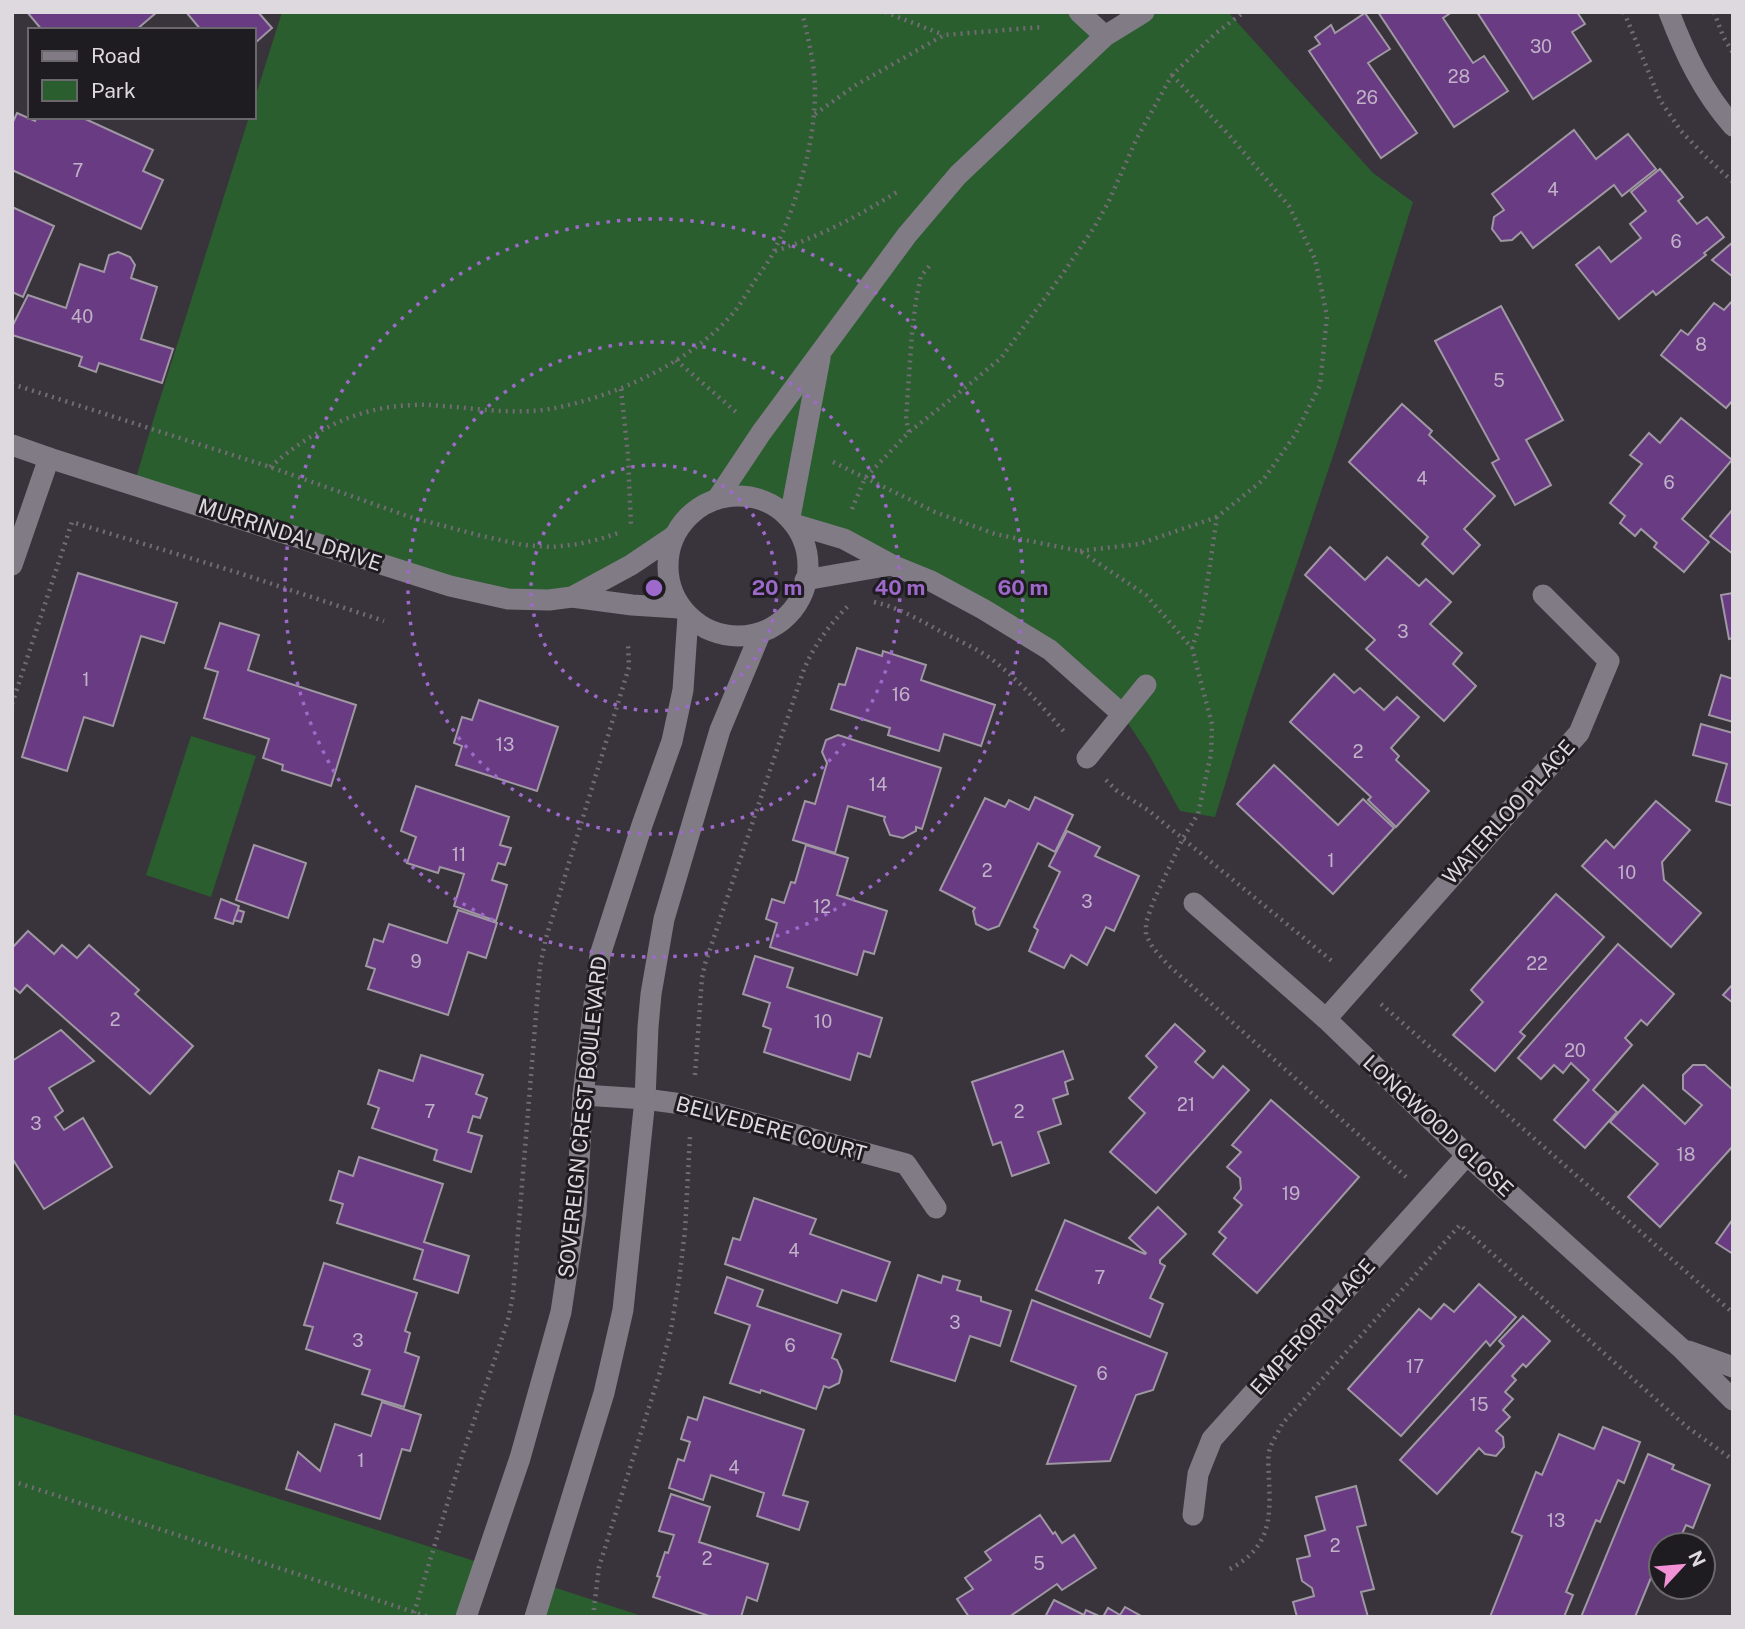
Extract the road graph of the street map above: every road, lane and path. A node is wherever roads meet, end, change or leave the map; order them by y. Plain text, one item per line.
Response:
1 (802, 12) edge
2 (885, 12) edge
3 (1079, 12) edge
4 (1144, 12) edge
5 (1244, 12) edge
6 (1623, 12) edge
7 (1669, 12) edge
8 (1714, 12) edge
9 (1042, 27) dead end
10 (944, 35) junction
11 (1105, 36) junction
12 (1733, 53) edge
13 (1172, 75) junction
14 (814, 114) junction
15 (1733, 126) edge
16 (1733, 182) edge
17 (897, 192) dead end
18 (775, 251) junction
19 (932, 263) dead end
20 (821, 353) junction
21 (676, 360) junction
22 (12, 384) edge
23 (621, 388) junction
24 (909, 432) junction
25 (761, 433) junction
26 (12, 445) edge
27 (803, 447) junction
28 (49, 458) junction
29 (270, 467) junction
30 (865, 478) junction
31 (717, 499) junction
32 (1217, 517) junction
33 (848, 519) dead end
34 (794, 521) junction
35 (631, 529) dead end
36 (621, 532) dead end
37 (674, 536) junction
38 (1080, 551) junction
39 (12, 565) edge
40 (891, 565) junction
41 (805, 580) junction
42 (1543, 595) dead end
43 (572, 597) junction
44 (869, 601) dead end
45 (851, 602) dead end
46 (684, 612) junction
47 (384, 621) dead end
48 (760, 634) junction
49 (628, 643) dead end
50 (1192, 648) junction
51 (1146, 685) dead end
52 (12, 704) edge
53 (1122, 714) junction
54 (1087, 758) junction
55 (1183, 838) junction
56 (1194, 903) dead end
57 (1333, 962) dead end
58 (1377, 1001) dead end
59 (1326, 1019) junction
60 (695, 1079) dead end
61 (583, 1095) junction
62 (645, 1099) junction
63 (691, 1135) dead end
64 (1467, 1155) junction
65 (1411, 1182) dead end
66 (936, 1208) dead end
67 (1733, 1312) edge
68 (1682, 1349) junction
69 (1733, 1367) edge
70 (1733, 1400) edge
71 (1733, 1460) edge
72 (12, 1481) edge
73 (1193, 1515) dead end
74 (1230, 1569) dead end
75 (414, 1613) junction
76 (429, 1617) edge
77 (466, 1617) edge
78 (534, 1617) edge
79 (593, 1617) edge

1 - 14 path
2 - 10 path
3 - 11 street
4 - 11 street
5 - 13 path
6 - 16 path
7 - 15 street
8 - 12 path
9 - 10 path
10 - 14 path
11 - 20 street
13 - 24 path
13 - 32 path
14 - 18 path
17 - 18 path
18 - 21 path
19 - 24 path
20 - 25 street
20 - 27 street
21 - 23 path
21 - 25 path
22 - 29 path
23 - 29 path
23 - 35 path
24 - 30 path
25 - 31 street
26 - 28 street, MURRINDAL DRIVE
27 - 30 path
27 - 34 street
28 - 39 street
28 - 43 street, MURRINDAL DRIVE
29 - 36 path
30 - 33 path
30 - 38 path
31 - 34 street
31 - 37 street
32 - 38 path
32 - 50 path
34 - 40 street
34 - 41 street
37 - 43 street, MURRINDAL DRIVE
37 - 46 street
38 - 50 path
40 - 41 street
40 - 53 street
41 - 48 street
42 - 59 street, WATERLOO PLACE
43 - 46 street, MURRINDAL DRIVE
44 - 54 path
45 - 60 path
46 - 48 street
46 - 61 street, SOVEREIGN CREST BOULEVARD
47 - 52 path
48 - 62 street
49 - 75 path
50 - 55 path
51 - 53 street
53 - 54 street
54 - 55 path
55 - 57 path
55 - 65 path
56 - 59 street, LONGWOOD CLOSE
58 - 67 path
59 - 64 street, LONGWOOD CLOSE
61 - 62 street, BELVEDERE COURT
61 - 77 street, SOVEREIGN CREST BOULEVARD
62 - 66 street, BELVEDERE COURT
62 - 78 street
63 - 79 path
64 - 68 street, LONGWOOD CLOSE
64 - 73 street, EMPEROR PLACE
68 - 69 street, LONGWOOD CLOSE
68 - 70 street, LONGWOOD CLOSE
71 - 74 path
72 - 75 path
75 - 76 path

